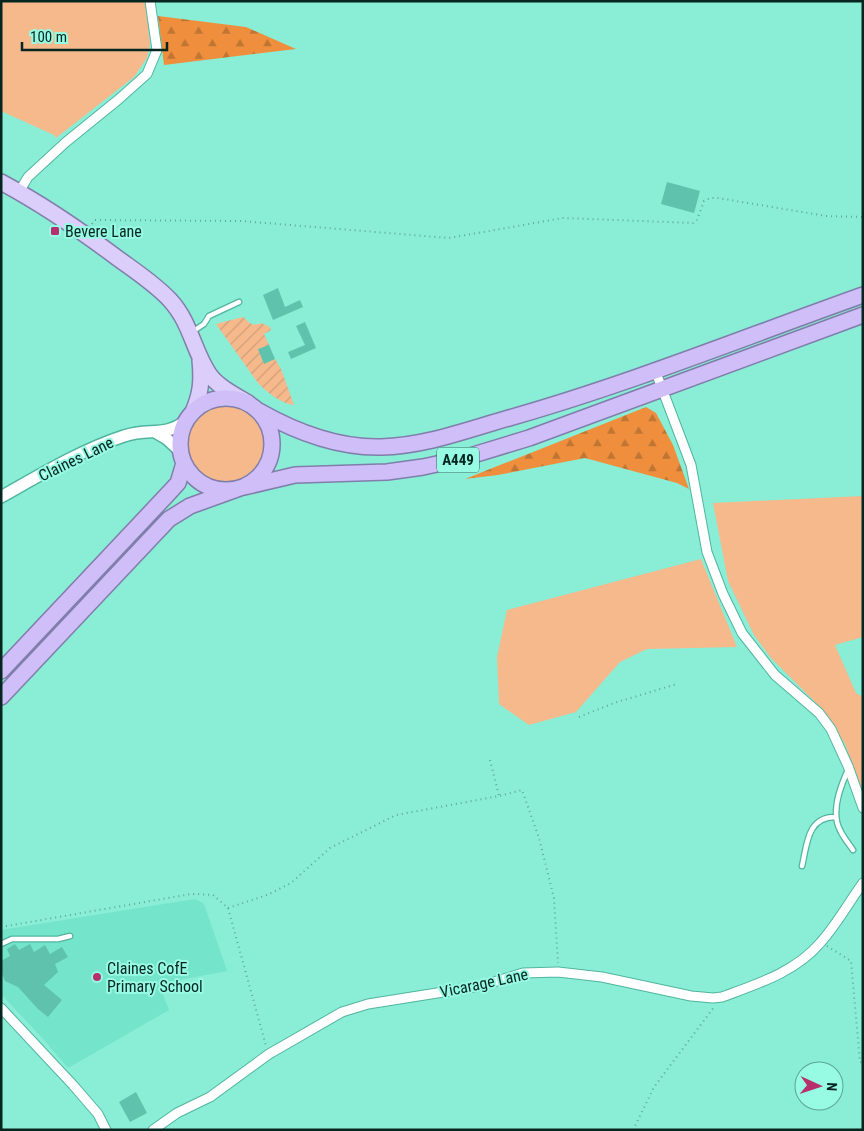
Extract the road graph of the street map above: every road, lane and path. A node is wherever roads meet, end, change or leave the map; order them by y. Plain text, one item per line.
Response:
1 (150, 1) edge
2 (1, 182) edge
3 (19, 192) junction
4 (863, 217) edge
5 (84, 233) junction
6 (863, 295) edge
7 (239, 302) dead end
8 (863, 315) edge
9 (191, 333) junction
10 (200, 358) junction
11 (656, 370) junction
12 (662, 388) junction
13 (254, 407) junction
14 (189, 416) junction
15 (155, 432) junction
16 (182, 457) junction
17 (242, 487) junction
18 (1, 498) edge
19 (1, 671) edge
20 (677, 684) dead end
21 (1, 697) edge
22 (578, 717) dead end
23 (490, 760) dead end
24 (849, 769) junction
25 (499, 796) junction
26 (863, 808) edge
27 (835, 817) junction
28 (854, 850) dead end
29 (802, 866) dead end
30 (863, 883) edge
31 (228, 908) junction
32 (1, 927) edge
33 (70, 936) dead end
34 (821, 943) junction
35 (1, 944) edge
36 (558, 972) junction
37 (713, 998) junction
38 (1, 1008) edge
39 (269, 1054) junction
40 (863, 1063) edge
41 (106, 1130) edge
42 (153, 1130) edge
43 (633, 1130) edge

1 - 3 street
2 - 3 main road, A449
3 - 5 main road, A449
4 - 5 path
5 - 9 main road, A449
6 - 11 highway, A449
7 - 9 lane
8 - 12 highway, A449
9 - 10 main road, A449
10 - 13 main road, A449
10 - 14 main road, A449
11 - 12 street
11 - 13 highway, A449
12 - 17 highway, A449
12 - 24 street
13 - 14 highway
13 - 17 highway
14 - 15 street, Claines Lane
14 - 16 highway
15 - 16 street
15 - 18 street, Claines Lane
16 - 17 highway
16 - 19 highway
17 - 21 highway, A449
20 - 22 path
23 - 25 path
24 - 26 street
24 - 27 lane
25 - 31 path
25 - 36 path
27 - 28 lane
27 - 29 lane
30 - 34 street, Vicarage Lane
31 - 32 path
31 - 39 path
33 - 35 lane
34 - 37 street, Vicarage Lane
34 - 40 path
36 - 37 street, Vicarage Lane
36 - 39 street, Vicarage Lane
37 - 43 path
38 - 41 street
39 - 42 street, Vicarage Lane

